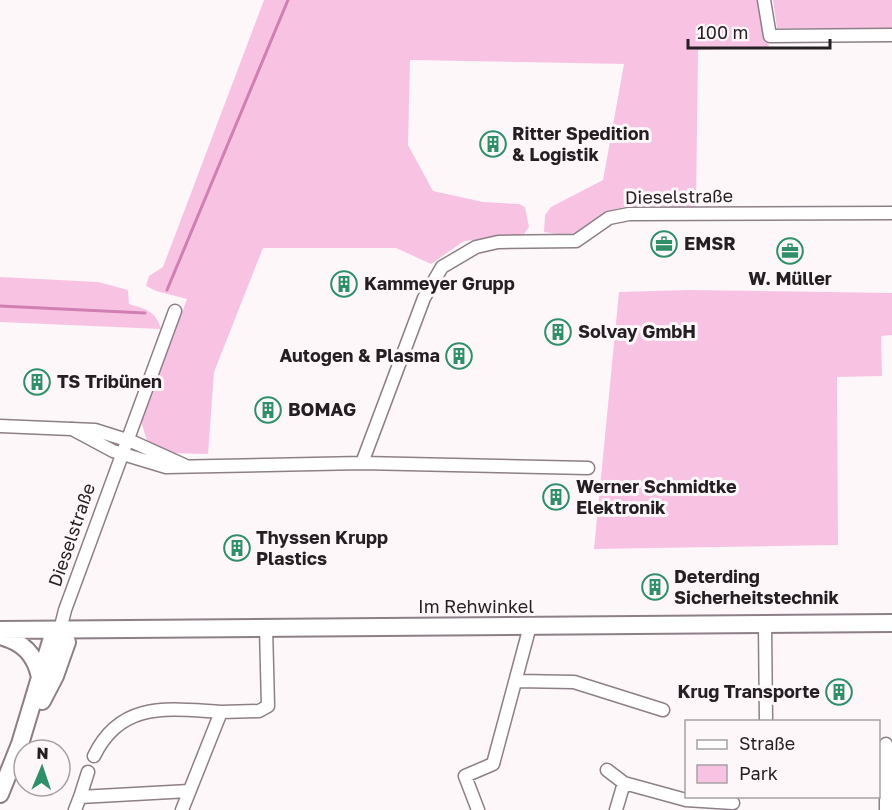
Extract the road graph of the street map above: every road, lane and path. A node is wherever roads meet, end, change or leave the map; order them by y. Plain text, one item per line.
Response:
1 (765, 0) edge
2 (892, 35) edge
3 (892, 213) edge
4 (175, 311) dead end
5 (0, 426) edge
6 (72, 429) junction
7 (126, 440) junction
8 (121, 454) junction
9 (362, 463) junction
10 (185, 465) junction
11 (588, 468) dead end
12 (892, 623) edge
13 (765, 624) junction
14 (530, 626) junction
15 (266, 628) junction
16 (0, 630) edge
17 (60, 630) junction
18 (0, 636) edge
19 (40, 680) junction
20 (517, 681) junction
21 (663, 710) dead end
22 (221, 712) junction
23 (765, 720) edge
24 (22, 738) edge
25 (23, 738) edge
26 (885, 744) edge
27 (94, 756) dead end
28 (12, 764) edge
29 (607, 770) dead end
30 (88, 772) dead end
31 (624, 783) junction
32 (189, 791) junction
33 (0, 794) edge
34 (80, 797) junction
35 (733, 803) edge
36 (75, 810) edge
37 (182, 810) edge
38 (478, 810) edge
39 (616, 810) edge
40 (886, 810) edge

1 - 2 street
3 - 9 street, Dieselstraße
4 - 7 street, Dieselstraße
5 - 6 street
6 - 7 street
6 - 8 street
7 - 8 street, Dieselstraße
7 - 10 street
8 - 10 street
8 - 17 street, Dieselstraße
9 - 10 street
9 - 11 street
12 - 13 street, Im Rehwinkel
13 - 14 street, Im Rehwinkel
13 - 23 street
14 - 15 street, Im Rehwinkel
14 - 20 street
15 - 17 street, Im Rehwinkel
15 - 22 street
16 - 17 street, Im Rehwinkel
17 - 19 street
17 - 25 street
18 - 19 street
19 - 24 street
20 - 21 street
20 - 38 street
22 - 27 street
22 - 32 street
26 - 40 street
28 - 33 street
29 - 31 street
30 - 34 street
31 - 35 street
31 - 39 street
32 - 34 street
32 - 37 street
34 - 36 street

